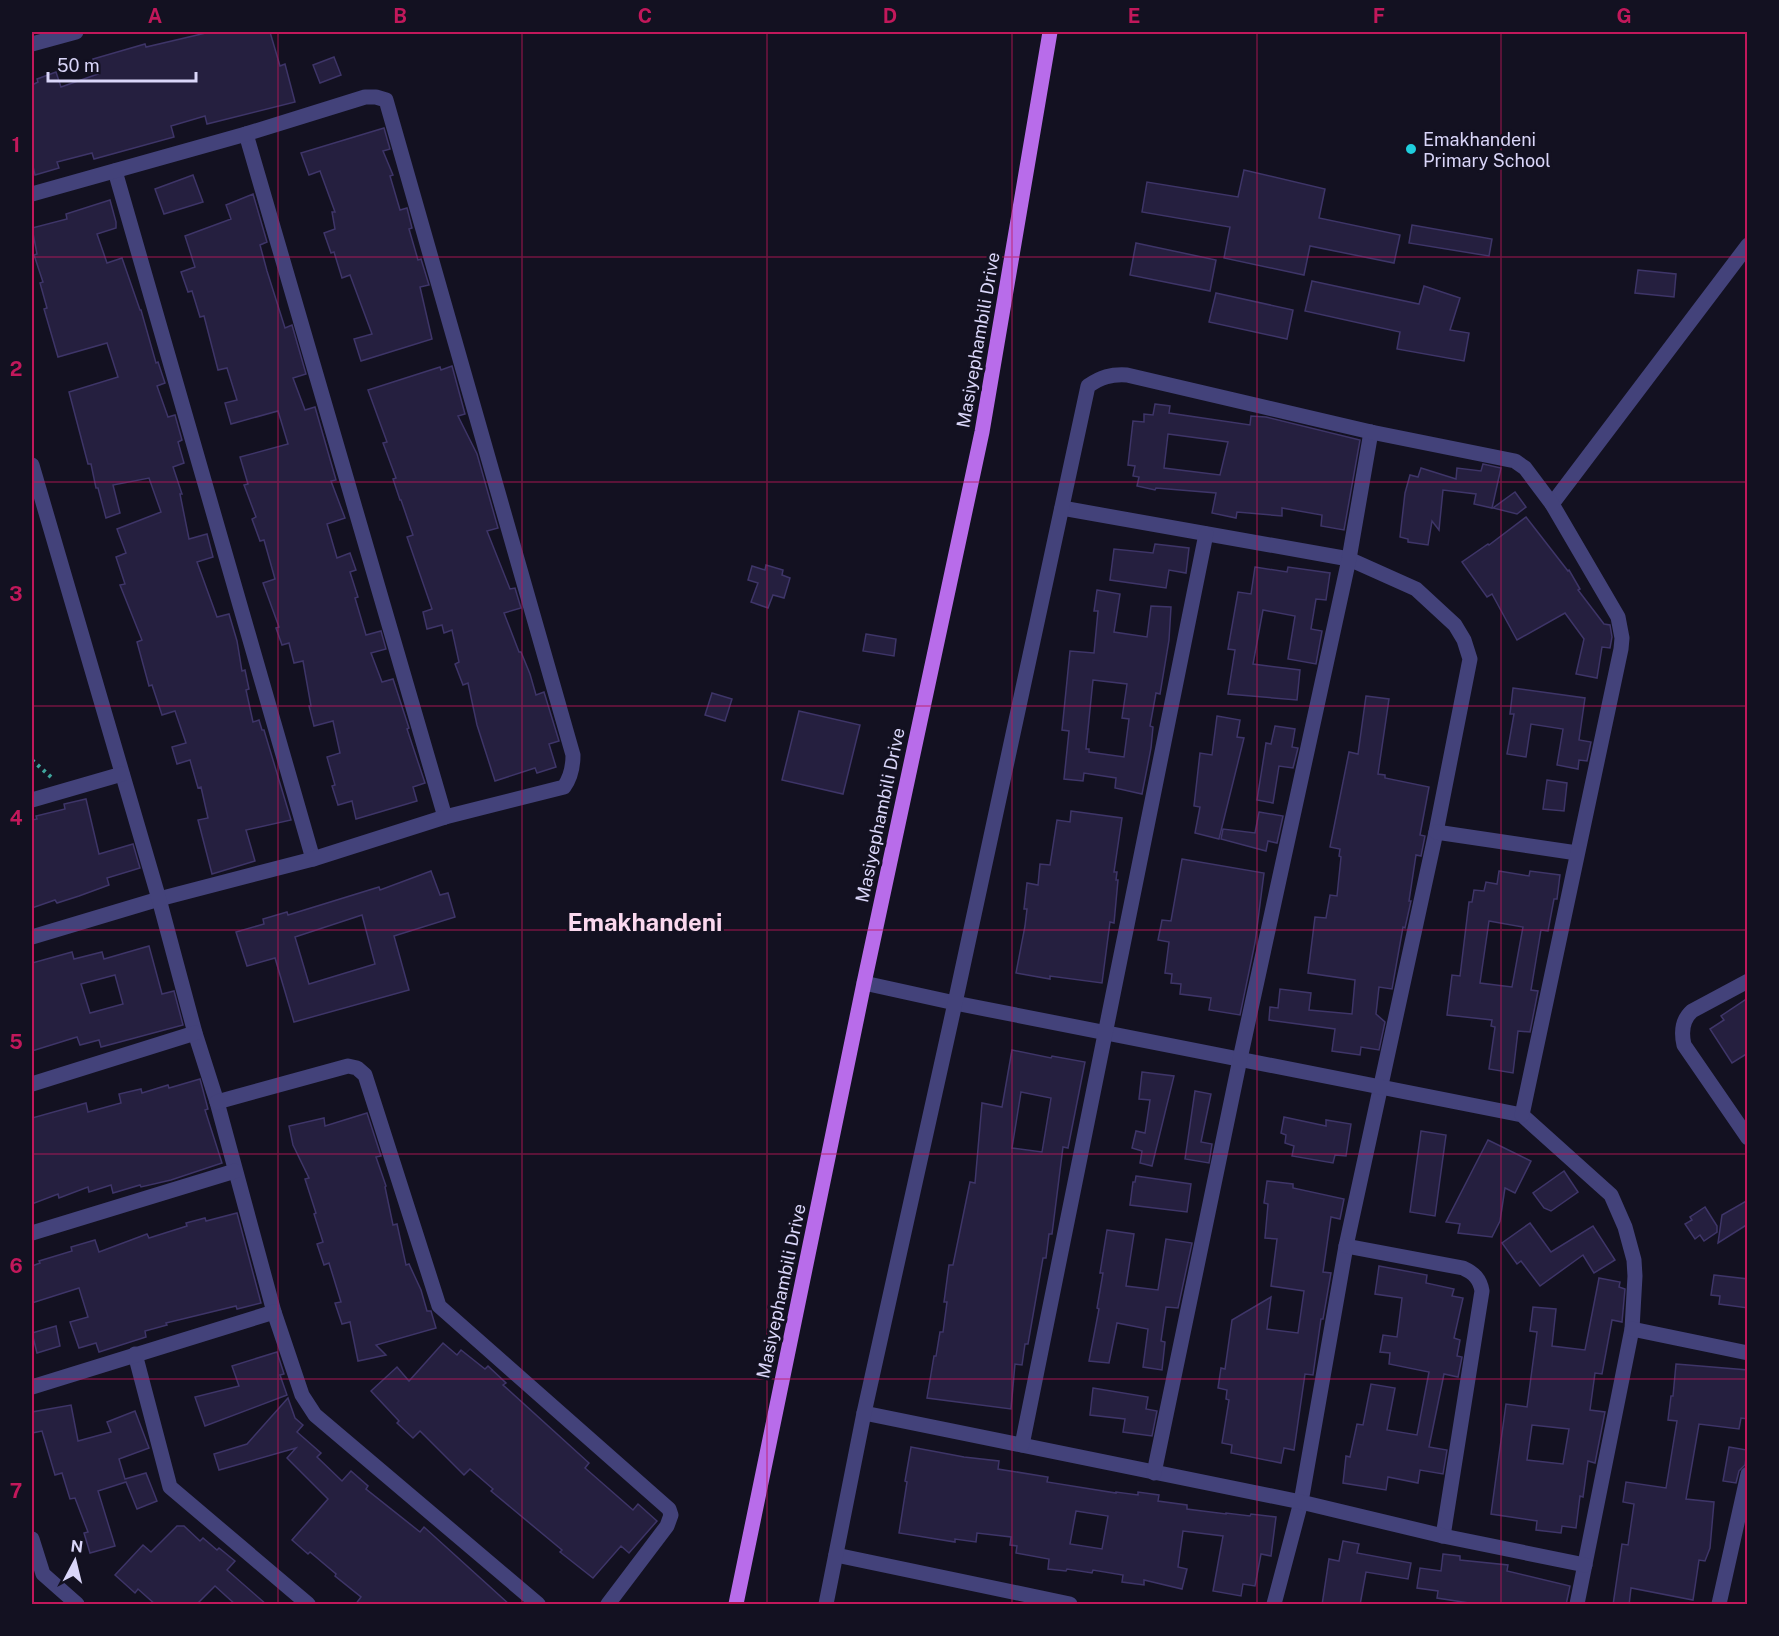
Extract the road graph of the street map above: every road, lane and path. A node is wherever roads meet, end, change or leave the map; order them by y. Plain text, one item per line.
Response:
1 (76, 32) edge
2 (1050, 32) edge
3 (32, 44) edge
4 (246, 134) junction
5 (115, 171) junction
6 (32, 194) edge
7 (1748, 245) edge
8 (1371, 432) junction
9 (32, 465) edge
10 (1552, 504) junction
11 (1062, 508) junction
12 (1206, 534) junction
13 (1349, 559) junction
14 (122, 774) junction
15 (32, 800) edge
16 (445, 817) junction
17 (1436, 832) junction
18 (1577, 853) junction
19 (313, 859) junction
20 (159, 899) junction
21 (32, 937) edge
22 (1748, 981) edge
23 (864, 983) junction
24 (956, 1003) junction
25 (1106, 1032) junction
26 (195, 1033) junction
27 (1240, 1059) junction
28 (32, 1084) edge
29 (1380, 1088) junction
30 (217, 1102) junction
31 (1522, 1115) junction
32 (1748, 1138) edge
33 (235, 1171) junction
34 (32, 1233) edge
35 (1346, 1246) junction
36 (274, 1312) junction
37 (1632, 1329) junction
38 (1748, 1353) edge
39 (135, 1354) junction
40 (32, 1387) edge
41 (864, 1413) junction
42 (1022, 1445) junction
43 (1154, 1473) junction
44 (1748, 1474) edge
45 (1301, 1502) junction
46 (1443, 1536) junction
47 (32, 1539) edge
48 (836, 1555) junction
49 (1584, 1565) junction
50 (77, 1605) edge
51 (308, 1605) edge
52 (538, 1605) edge
53 (608, 1605) edge
54 (736, 1605) edge
55 (826, 1605) edge
56 (1070, 1605) edge
57 (1274, 1605) edge
58 (1577, 1605) edge
59 (1719, 1605) edge

1 - 3 street
2 - 23 main road, Masiyephambili Drive
4 - 5 street
4 - 16 street
4 - 16 street
5 - 6 street
5 - 19 street
7 - 10 street
8 - 10 street
8 - 11 street
8 - 13 street
9 - 14 street
10 - 18 street
11 - 12 street
11 - 24 street
12 - 13 street
12 - 25 street
13 - 17 street
13 - 27 street
14 - 15 street
14 - 20 street
16 - 19 street
17 - 18 street
17 - 29 street
18 - 31 street
19 - 20 street
20 - 21 street
20 - 26 street
22 - 32 street
23 - 24 street
23 - 54 main road, Masiyephambili Drive
24 - 25 street
24 - 41 street
25 - 27 street
25 - 42 street
26 - 28 street
26 - 30 street
27 - 29 street
27 - 43 street
29 - 31 street
29 - 35 street
30 - 33 street
30 - 53 street
31 - 37 street
33 - 34 street
33 - 36 street
35 - 45 street
35 - 46 street
36 - 39 street
36 - 52 street
37 - 38 street
37 - 49 street
39 - 40 street
39 - 51 street
41 - 42 street
41 - 48 street
42 - 43 street
43 - 45 street
44 - 59 street
45 - 46 street
45 - 57 street
46 - 49 street
47 - 50 street
48 - 55 street
48 - 56 street
49 - 58 street

